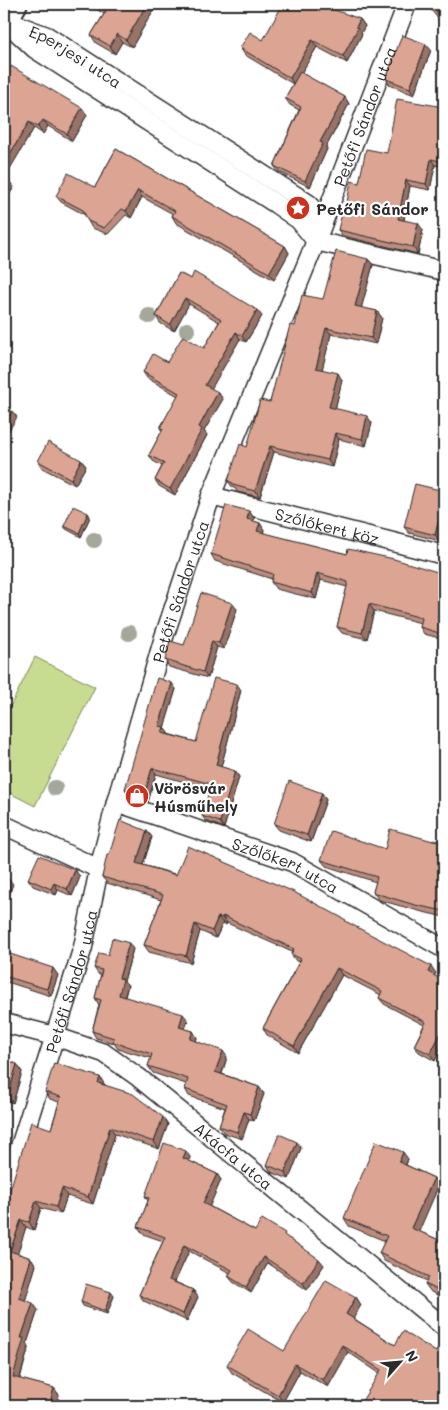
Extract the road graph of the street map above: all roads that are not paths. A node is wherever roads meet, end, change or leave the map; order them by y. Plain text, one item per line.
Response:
1 (407, 4) edge
2 (8, 15) edge
3 (316, 241) junction
4 (444, 271) edge
5 (211, 496) junction
6 (444, 555) edge
7 (116, 802) junction
8 (4, 825) edge
9 (99, 869) junction
10 (444, 949) edge
11 (4, 1023) edge
12 (54, 1036) junction
13 (4, 1196) edge
14 (444, 1327) edge

1 - 3 street, Petőfi Sándor utca
2 - 3 street, Eperjesi utca
3 - 4 street
3 - 5 street, Petőfi Sándor utca
5 - 6 street, Szőlőkert köz
5 - 7 street, Petőfi Sándor utca
7 - 9 street, Petőfi Sándor utca
7 - 10 street, Szőlőkert utca
8 - 9 street
9 - 12 street, Petőfi Sándor utca
11 - 12 street, Akácfa utca
12 - 13 street, Petőfi Sándor utca
12 - 14 street, Akácfa utca

